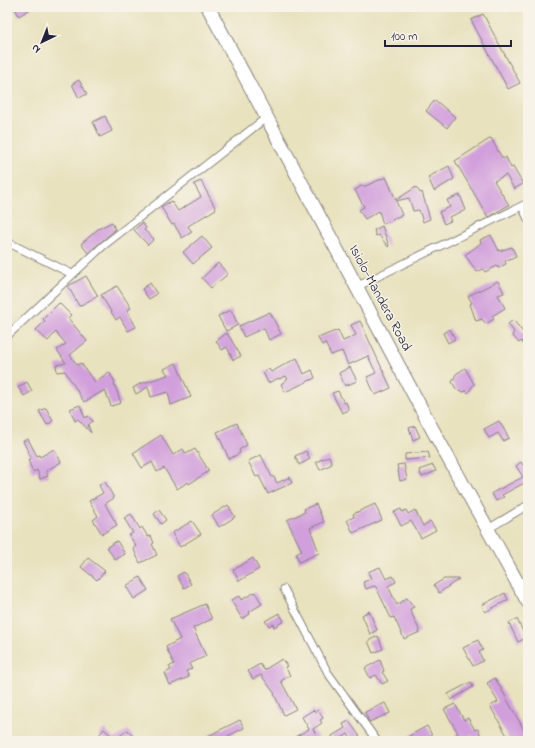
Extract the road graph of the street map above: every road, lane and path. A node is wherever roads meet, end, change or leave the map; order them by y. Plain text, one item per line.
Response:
1 (208, 7) edge
2 (267, 117) junction
3 (525, 205) edge
4 (528, 219) edge
5 (7, 242) edge
6 (72, 274) junction
7 (356, 287) junction
8 (7, 336) edge
9 (528, 506) edge
10 (488, 528) junction
11 (284, 589) dead end
12 (528, 602) edge
13 (377, 741) edge

1 - 2 highway, Isiolo-Mandera Road
2 - 6 street
2 - 7 highway, Isiolo-Mandera Road
3 - 4 street
3 - 7 street
5 - 6 street
6 - 8 street
7 - 10 highway, Isiolo-Mandera Road
9 - 10 street
10 - 12 highway, Isiolo-Mandera Road
11 - 13 street

